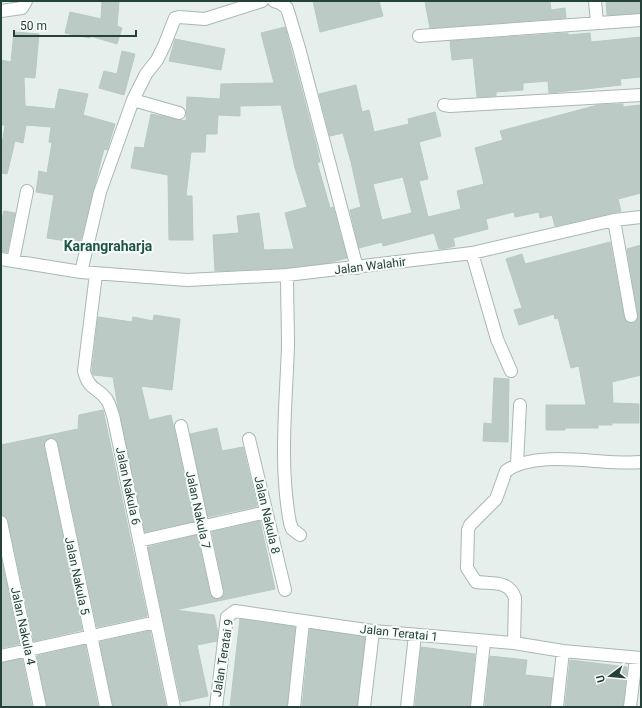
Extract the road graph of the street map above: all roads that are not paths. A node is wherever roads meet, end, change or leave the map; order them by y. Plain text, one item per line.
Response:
1 (26, 1) edge
2 (262, 1) edge
3 (274, 1) edge
4 (595, 1) edge
5 (1, 11) edge
6 (641, 20) edge
7 (597, 23) junction
8 (419, 36) dead end
9 (641, 95) edge
10 (132, 100) junction
11 (444, 105) dead end
12 (179, 113) dead end
13 (27, 191) dead end
14 (641, 217) edge
15 (614, 220) junction
16 (472, 253) junction
17 (7, 260) edge
18 (357, 268) junction
19 (81, 272) junction
20 (96, 274) junction
21 (287, 275) junction
22 (631, 316) dead end
23 (511, 370) dead end
24 (520, 405) dead end
25 (181, 426) dead end
26 (249, 439) dead end
27 (51, 445) dead end
28 (641, 462) edge
29 (517, 464) junction
30 (266, 512) junction
31 (1, 522) edge
32 (202, 527) junction
33 (300, 535) dead end
34 (139, 541) junction
35 (285, 590) dead end
36 (217, 592) dead end
37 (235, 611) joint
38 (156, 622) junction
39 (303, 622) junction
40 (373, 631) junction
41 (415, 635) junction
42 (90, 637) junction
43 (484, 642) junction
44 (514, 643) junction
45 (28, 651) junction
46 (564, 651) junction
47 (1, 656) edge
48 (638, 658) edge
49 (40, 707) edge
50 (106, 707) edge
51 (174, 707) edge
52 (216, 707) edge
53 (294, 707) edge
54 (364, 707) edge
55 (406, 707) edge
56 (477, 707) edge
57 (557, 707) edge
58 (630, 707) edge

1 - 5 street
2 - 10 street
3 - 18 street
4 - 7 street
6 - 7 street
7 - 8 street
9 - 11 street
10 - 12 street
10 - 19 street
13 - 17 street
14 - 15 street, Jalan Walahir
15 - 16 street, Jalan Walahir
15 - 22 street
16 - 18 street, Jalan Walahir
16 - 23 street
17 - 19 street, Jalan Walahir
18 - 21 street, Jalan Walahir
19 - 20 street, Jalan Walahir
20 - 21 street, Jalan Walahir
20 - 34 street, Jalan Nakula 6
21 - 33 street
24 - 29 street
25 - 32 street, Jalan Nakula 7
26 - 30 street, Jalan Nakula 8
27 - 42 street, Jalan Nakula 5
28 - 29 street
29 - 44 street
30 - 32 street
30 - 35 street, Jalan Nakula 8
31 - 45 street, Jalan Nakula 4
32 - 34 street
32 - 36 street, Jalan Nakula 7
34 - 38 street, Jalan Nakula 6
37 - 39 street, Jalan Teratai 1
37 - 52 street, Jalan Teratai 9
38 - 42 street
38 - 51 street, Jalan Nakula 6
39 - 40 street, Jalan Teratai 1
39 - 53 street
40 - 41 street, Jalan Teratai 1
40 - 54 street
41 - 43 street, Jalan Teratai 1
41 - 55 street
42 - 45 street
42 - 50 street, Jalan Nakula 5
43 - 44 street, Jalan Teratai 1
43 - 56 street
44 - 46 street, Jalan Teratai 1
45 - 47 street
45 - 49 street, Jalan Nakula 4
46 - 48 street, Jalan Teratai 1
46 - 57 street
48 - 58 street

